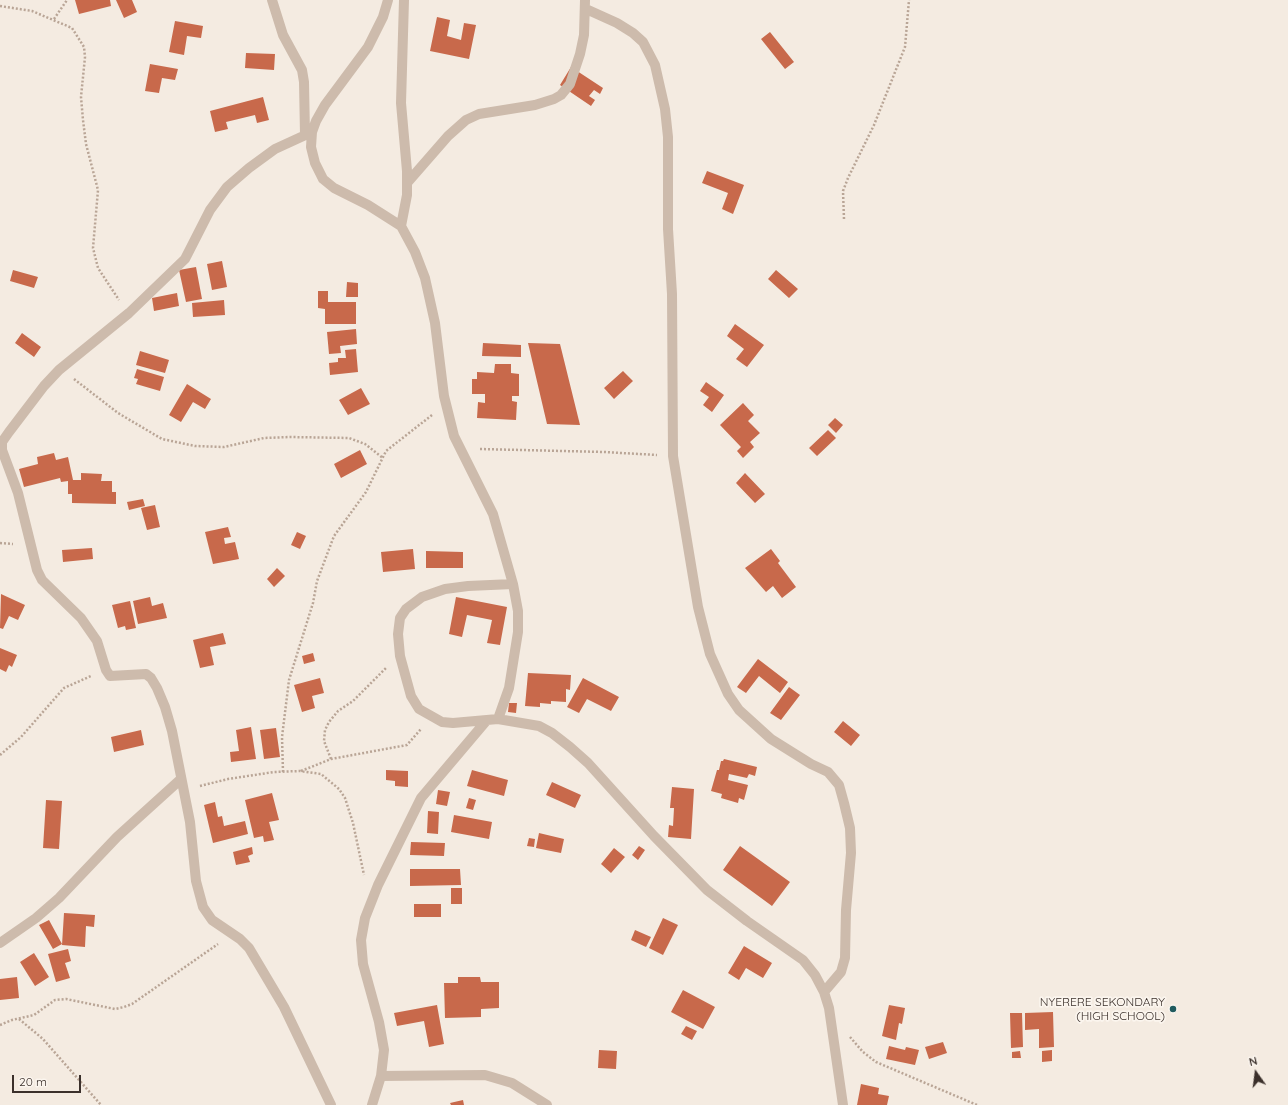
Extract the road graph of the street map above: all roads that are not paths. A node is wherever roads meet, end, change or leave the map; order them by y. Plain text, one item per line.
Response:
1 (272, 0) edge
2 (388, 0) edge
3 (404, 0) edge
4 (585, 5) edge
5 (308, 133) junction
6 (407, 183) junction
7 (401, 226) junction
8 (513, 584) junction
9 (498, 719) junction
10 (487, 720) junction
11 (181, 779) junction
12 (0, 943) edge
13 (824, 992) junction
14 (381, 1076) junction
15 (331, 1105) edge
16 (372, 1105) edge
17 (547, 1105) edge
18 (843, 1105) edge

1 - 5 street
2 - 5 street
3 - 6 street
4 - 6 street
4 - 13 street
5 - 7 street
5 - 11 street
6 - 7 street
7 - 8 street
8 - 9 street
8 - 10 street
9 - 10 street
9 - 13 street
10 - 14 street
11 - 12 street
11 - 15 street
13 - 18 street
14 - 16 street
14 - 17 street

